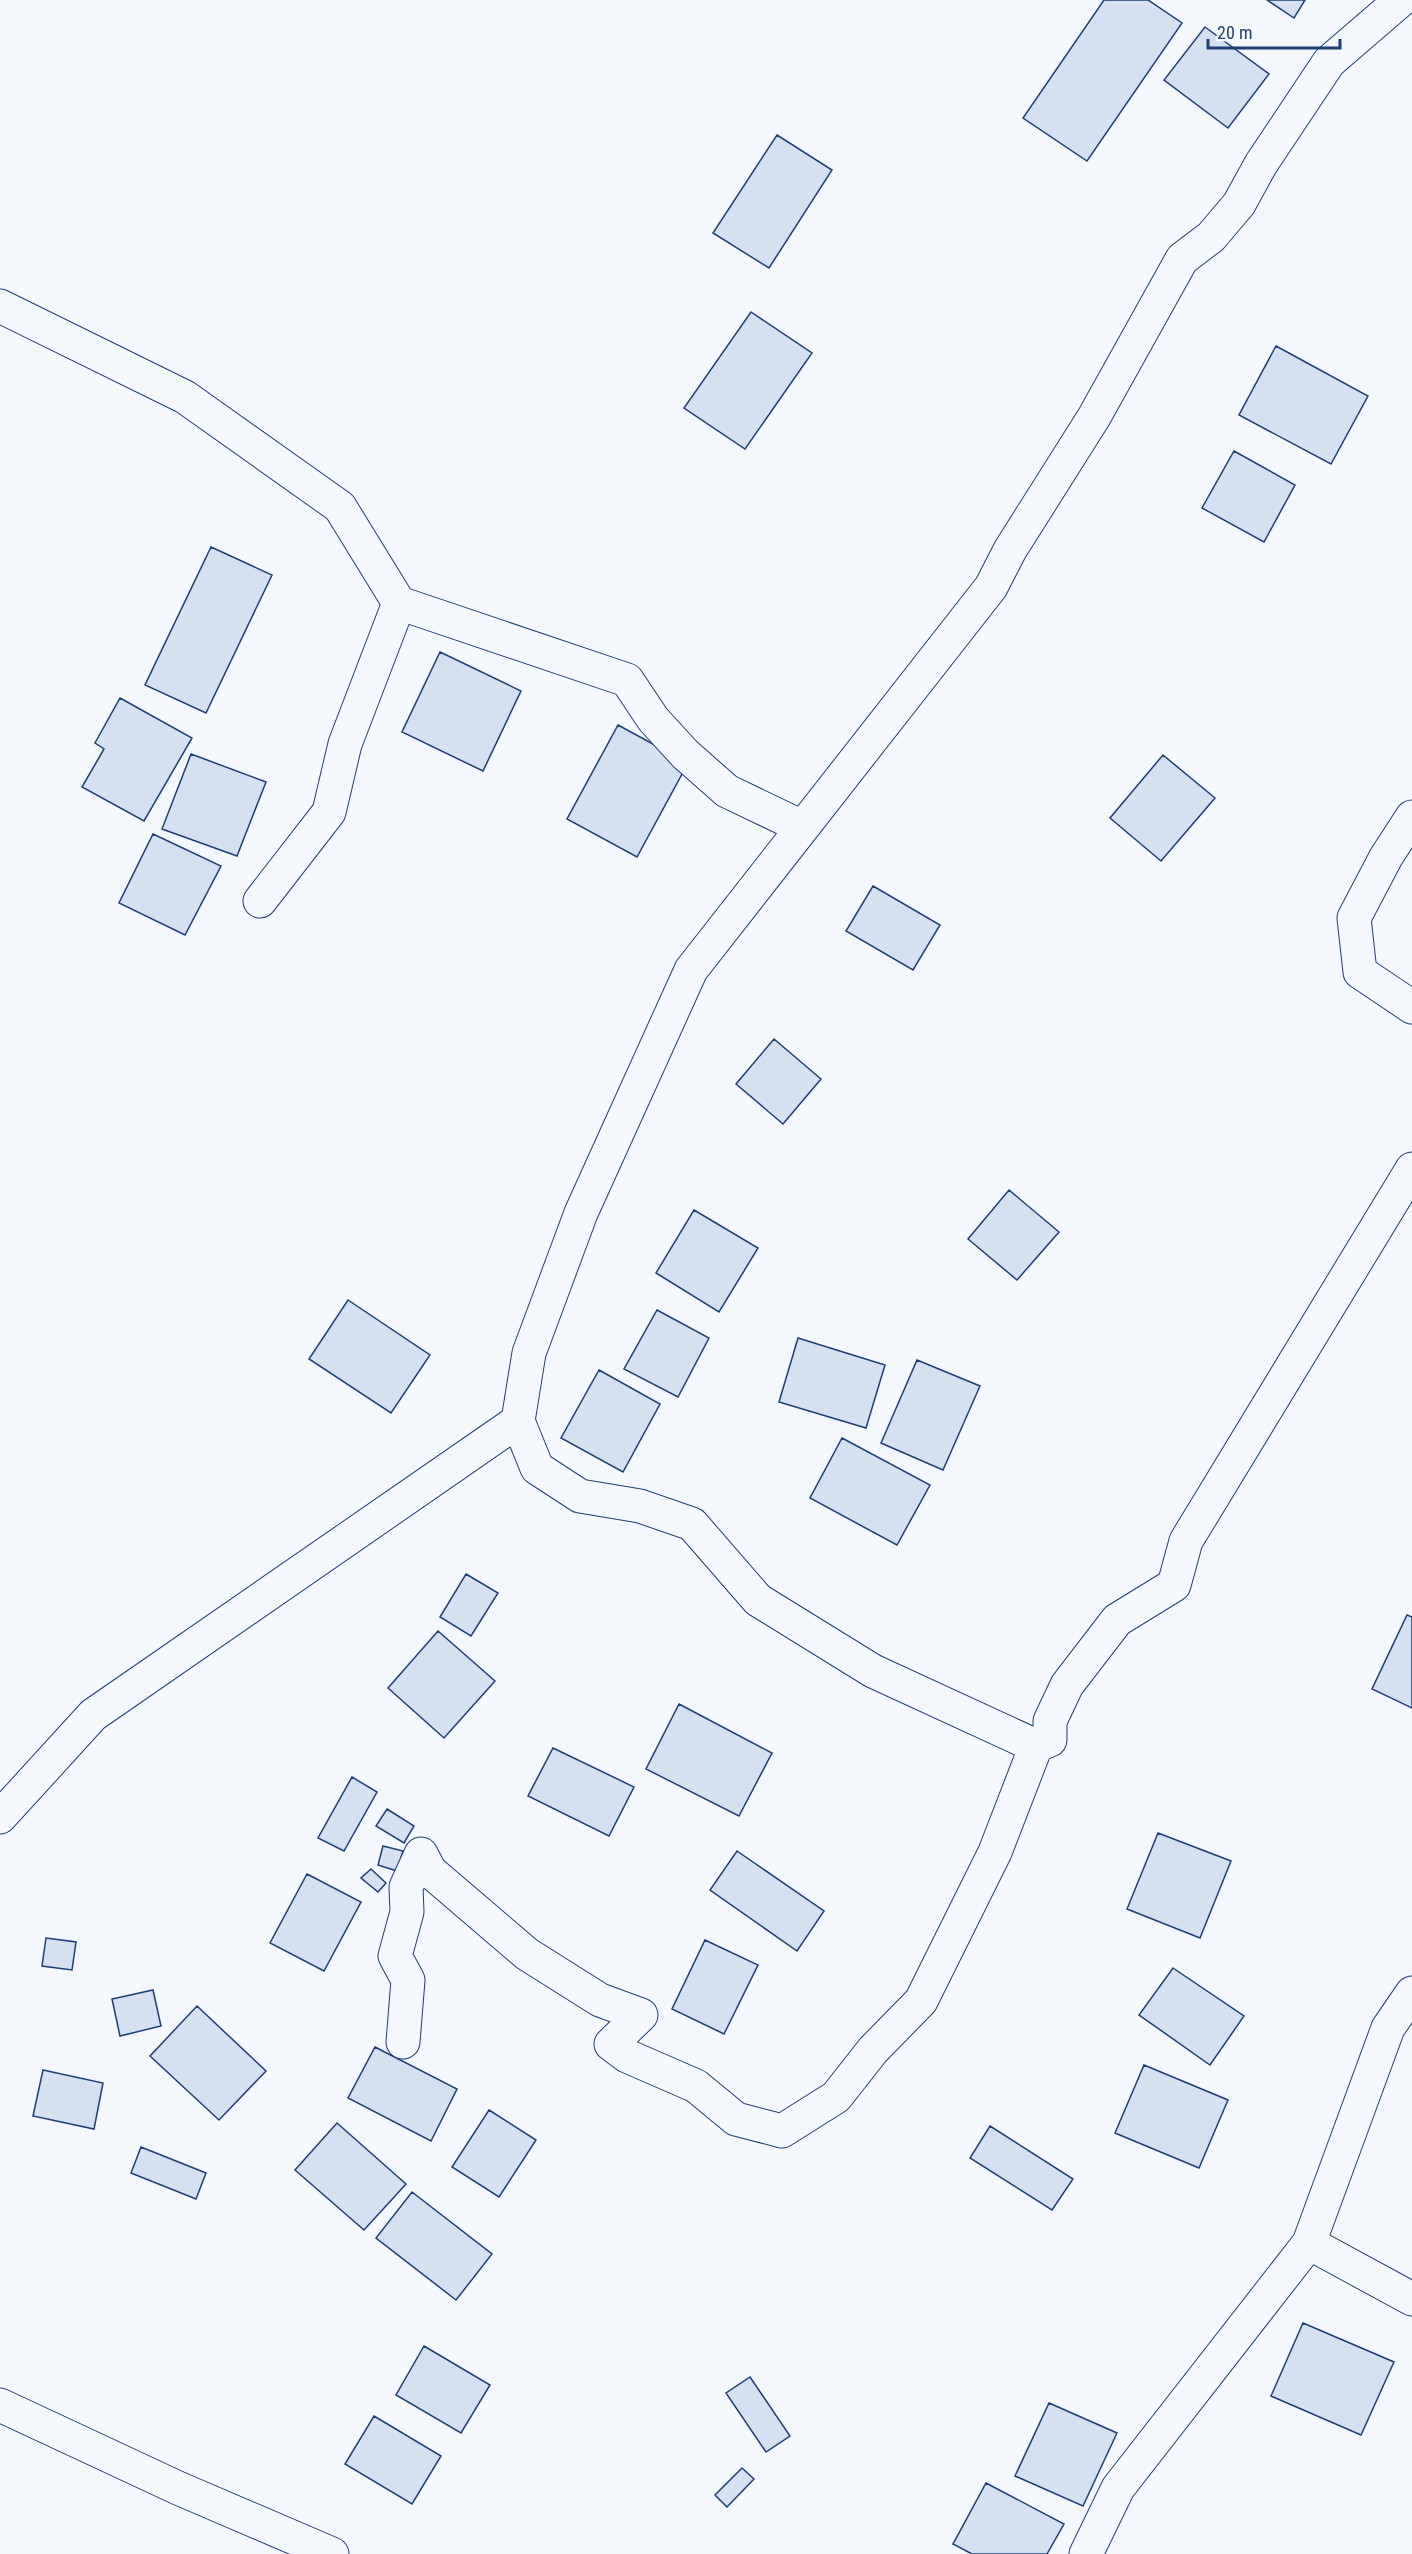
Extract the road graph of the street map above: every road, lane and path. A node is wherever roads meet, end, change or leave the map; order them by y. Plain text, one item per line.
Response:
1 (1401, 0) edge
2 (0, 306) edge
3 (399, 603) junction
4 (1412, 817) edge
5 (802, 827) junction
6 (260, 901) dead end
7 (1412, 1007) edge
8 (1412, 1169) edge
9 (518, 1421) junction
10 (1036, 1746) junction
11 (0, 1817) edge
12 (1412, 1993) edge
13 (403, 2042) dead end
14 (1309, 2243) junction
15 (1412, 2300) edge
16 (0, 2405) edge
17 (332, 2554) edge
18 (1086, 2554) edge

1 - 5 street
2 - 3 street
3 - 5 street
3 - 6 street
4 - 7 street
5 - 9 street
8 - 10 street
9 - 10 street
9 - 11 street
10 - 13 street
12 - 14 street
14 - 15 street
14 - 18 street
16 - 17 street

